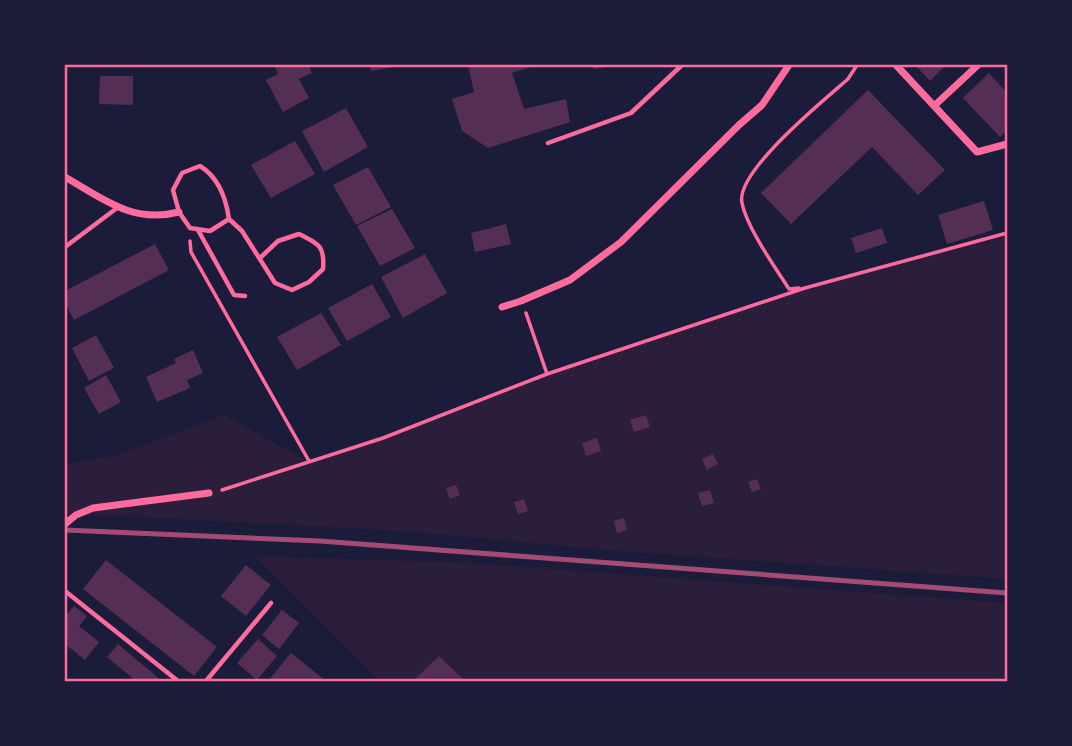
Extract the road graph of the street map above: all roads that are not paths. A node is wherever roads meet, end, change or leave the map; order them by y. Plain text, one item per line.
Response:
1 (682, 65) edge
2 (789, 65) edge
3 (896, 65) edge
4 (978, 65) edge
5 (934, 106) junction
6 (548, 144) dead end
7 (1007, 144) edge
8 (65, 177) edge
9 (117, 208) junction
10 (179, 212) junction
11 (229, 219) junction
12 (198, 230) junction
13 (65, 247) edge
14 (260, 258) junction
15 (245, 296) dead end
16 (502, 307) dead end
17 (209, 494) road end
18 (65, 524) edge
19 (65, 591) edge
20 (271, 603) dead end
21 (178, 681) edge
22 (206, 681) edge

1 - 6 lane
2 - 16 street
3 - 5 street
4 - 5 street
5 - 7 street
8 - 9 street
9 - 10 street
9 - 13 lane
10 - 11 lane
10 - 12 lane
11 - 12 lane
11 - 14 lane
12 - 15 lane
14 - 14 lane
17 - 18 street
19 - 21 lane
20 - 22 lane

